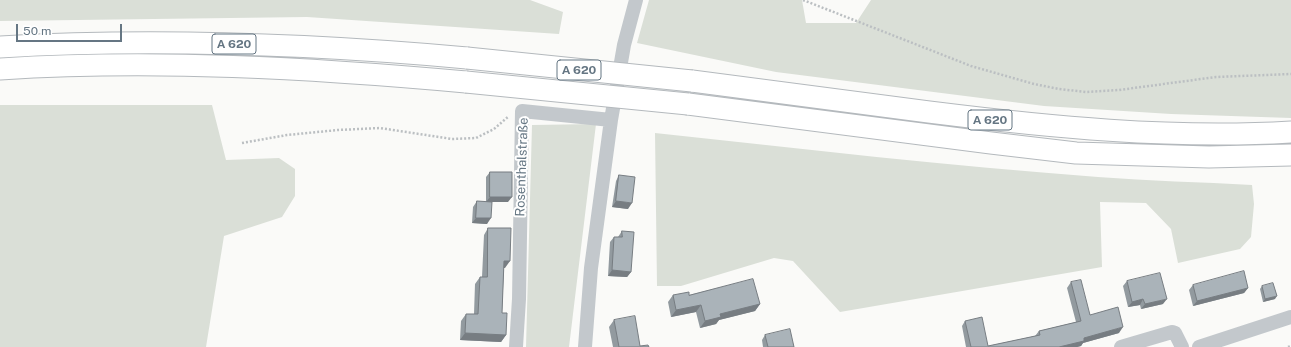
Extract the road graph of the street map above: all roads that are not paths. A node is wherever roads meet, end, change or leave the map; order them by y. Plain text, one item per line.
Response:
1 (636, 0) edge
2 (0, 47) edge
3 (0, 69) edge
4 (611, 120) junction
5 (1291, 132) edge
6 (1291, 155) edge
7 (1291, 318) edge
8 (516, 347) edge
9 (585, 347) edge
10 (1121, 347) edge
11 (1182, 347) edge
12 (1199, 347) edge

1 - 4 street
2 - 5 highway, A 620, bridge
3 - 6 highway, A 620, bridge
4 - 8 street, Rosenthalstraße
4 - 9 street
7 - 12 street
10 - 11 street

